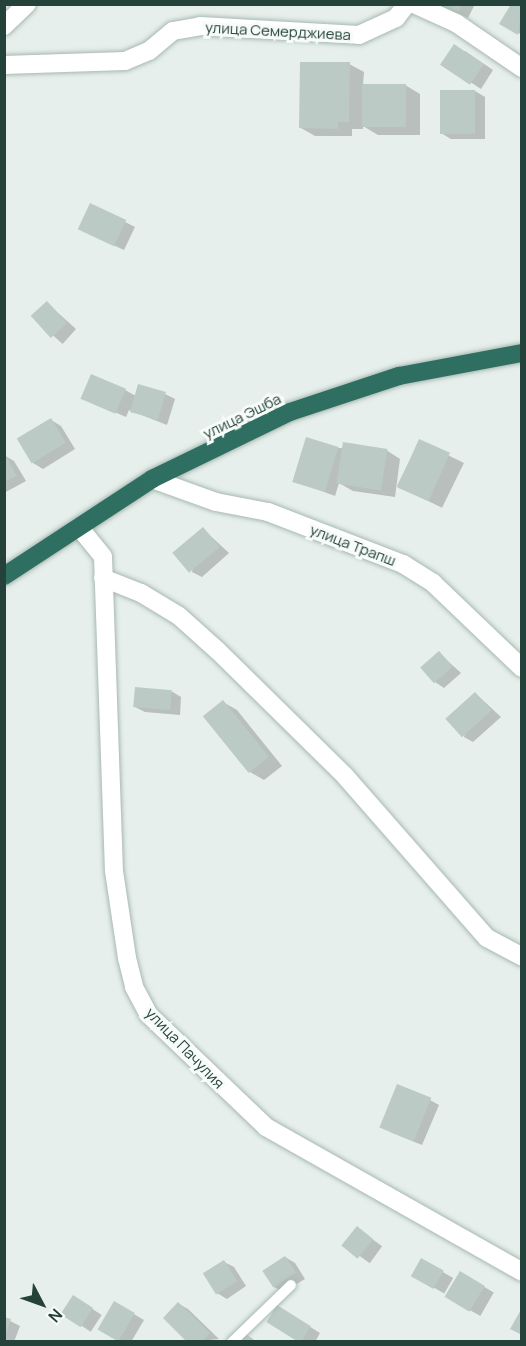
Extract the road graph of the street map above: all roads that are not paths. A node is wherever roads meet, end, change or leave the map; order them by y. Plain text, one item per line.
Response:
1 (27, 4) edge
2 (406, 4) edge
3 (414, 4) edge
4 (4, 26) edge
5 (4, 64) edge
6 (522, 68) edge
7 (522, 353) edge
8 (152, 479) junction
9 (79, 527) junction
10 (4, 576) edge
11 (103, 578) junction
12 (522, 668) edge
13 (522, 957) edge
14 (522, 1272) edge
15 (291, 1285) dead end
16 (232, 1341) edge

1 - 4 street
2 - 5 street, улица Семерджиева
3 - 6 street
7 - 8 highway, улица Эшба
8 - 9 highway, улица Эшба
8 - 12 street, улица Трапш
9 - 10 highway, улица Эшба
9 - 11 street, улица Пачулия
11 - 13 street
11 - 14 street, улица Пачулия
15 - 16 lane

